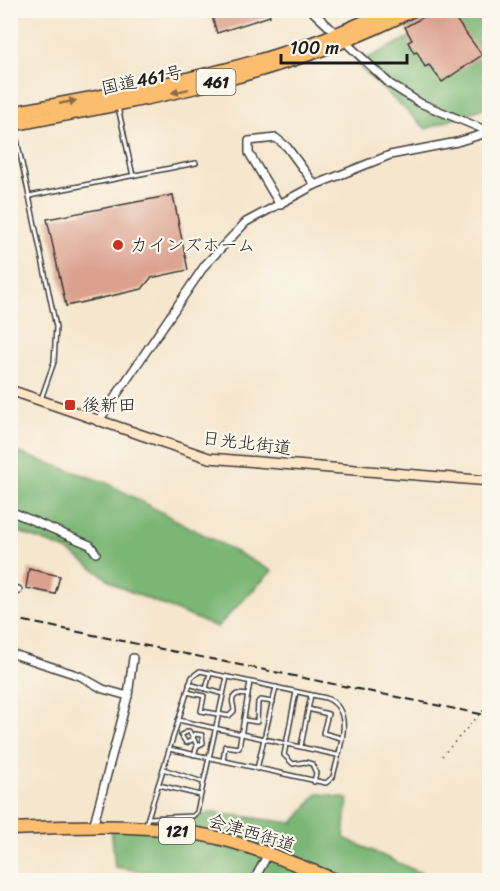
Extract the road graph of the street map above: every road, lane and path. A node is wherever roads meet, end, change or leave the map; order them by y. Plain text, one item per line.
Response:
1 (311, 10) edge
2 (389, 10) edge
3 (413, 10) edge
4 (342, 38) junction
5 (117, 104) junction
6 (12, 121) edge
7 (489, 132) edge
8 (195, 163) dead end
9 (133, 176) junction
10 (315, 185) junction
11 (29, 196) junction
12 (280, 205) junction
13 (10, 390) edge
14 (40, 401) junction
15 (98, 422) junction
16 (489, 481) edge
17 (10, 512) edge
18 (96, 553) dead end
19 (10, 653) edge
20 (134, 658) dead end
21 (210, 673) junction
22 (227, 677) junction
23 (250, 682) junction
24 (189, 684) junction
25 (276, 687) junction
26 (206, 689) junction
27 (187, 692) junction
28 (296, 692) junction
29 (223, 694) junction
30 (248, 695) junction
31 (311, 695) junction
32 (128, 696) junction
33 (273, 702) junction
34 (489, 703) edge
35 (308, 709) junction
36 (218, 716) junction
37 (178, 720) junction
38 (244, 720) junction
39 (190, 722) junction
40 (216, 728) junction
41 (188, 731) junction
42 (242, 734) junction
43 (341, 738) junction
44 (193, 739) junction
45 (264, 739) junction
46 (285, 743) junction
47 (197, 746) junction
48 (301, 746) junction
49 (169, 749) junction
50 (337, 754) junction
51 (194, 755) junction
52 (442, 756) dead end
53 (209, 758) junction
54 (223, 761) junction
55 (163, 769) junction
56 (257, 769) junction
57 (203, 782) junction
58 (314, 782) junction
59 (158, 784) junction
60 (200, 795) junction
61 (146, 823) junction
62 (93, 827) junction
63 (10, 829) edge
64 (268, 854) junction
65 (309, 876) edge
66 (254, 880) edge
67 (336, 880) edge

1 - 4 street
2 - 4 highway, 国道461号 / 461
3 - 4 highway, 国道461号 / 461
4 -> 5 highway, 国道461号 / 461
6 -> 4 highway, 国道461号 / 461
4 - 7 street
5 - 6 highway, 国道461号 / 461
5 - 9 lane
6 - 11 lane
7 - 10 street
8 - 9 lane
9 - 11 lane
10 - 12 street
10 - 12 street
11 - 14 lane
12 - 15 street
13 - 14 street, 日光北街道
14 - 15 street, 日光北街道
15 - 16 street, 日光北街道
17 - 18 street
19 - 32 street
20 - 32 street
21 - 22 lane
21 - 24 lane
21 - 26 lane
22 - 23 lane
22 - 29 lane
23 - 25 lane
23 - 30 lane
24 - 26 lane
24 - 27 lane
25 - 28 lane
25 - 33 lane
26 - 29 lane
27 - 36 lane
27 - 37 lane
28 - 31 lane
28 - 46 lane
29 - 36 lane
30 - 36 lane
30 - 38 lane
31 - 35 lane
31 - 43 lane
32 - 62 street
33 - 38 lane
33 - 45 lane
34 - 52 path
35 - 43 lane
35 - 48 lane
36 - 40 lane
37 - 39 lane
37 - 49 lane
38 - 42 lane
39 - 40 lane
39 - 41 lane
40 - 42 lane
40 - 53 lane
41 - 44 lane
41 - 44 lane
42 - 45 lane
42 - 54 lane
43 - 50 lane
44 - 47 lane
44 - 47 lane
45 - 46 lane
45 - 56 lane
46 - 48 lane
46 - 58 lane
47 - 51 lane
48 - 50 lane
49 - 51 lane
49 - 55 lane
50 - 58 lane
51 - 53 lane
53 - 54 lane
53 - 57 lane
54 - 56 lane
55 - 57 lane
55 - 59 lane
56 - 58 lane
57 - 60 lane
59 - 60 lane
59 - 61 lane
60 - 61 lane
61 - 62 highway, 会津西街道 / 121
61 - 64 highway, 会津西街道 / 121
62 - 63 highway, 会津西街道 / 121
64 - 65 highway, 会津西街道 / 121
64 - 66 street
65 - 67 highway, 会津西街道 / 121

